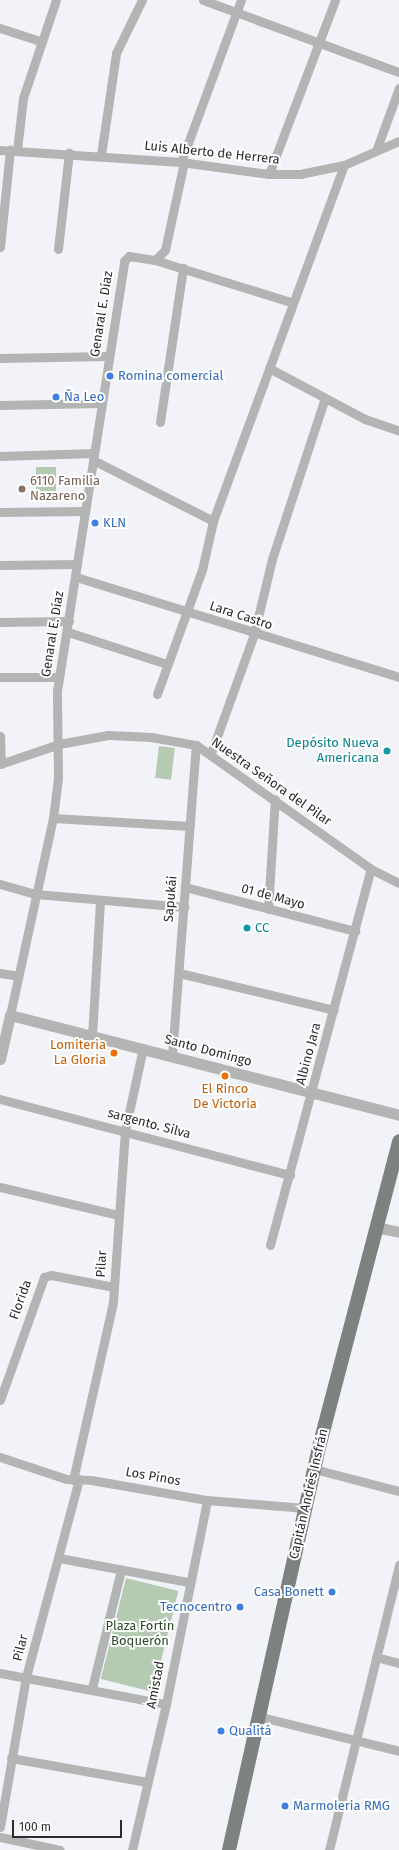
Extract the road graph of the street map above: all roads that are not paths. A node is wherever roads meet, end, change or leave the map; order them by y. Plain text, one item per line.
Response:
1 (56, 0) edge
2 (142, 0) edge
3 (203, 0) edge
4 (241, 0) edge
5 (335, 0) edge
6 (237, 12) junction
7 (0, 28) edge
8 (40, 41) junction
9 (319, 43) junction
10 (399, 72) edge
11 (399, 88) edge
12 (399, 141) edge
13 (377, 148) junction
14 (0, 150) edge
15 (13, 150) junction
16 (69, 153) junction
17 (101, 155) junction
18 (183, 162) junction
19 (344, 165) junction
20 (269, 174) junction
21 (0, 247) edge
22 (58, 248) dead end
23 (155, 260) junction
24 (183, 268) junction
25 (291, 302) junction
26 (109, 356) junction
27 (0, 358) edge
28 (269, 368) junction
29 (325, 398) junction
30 (102, 403) junction
31 (0, 405) edge
32 (160, 422) dead end
33 (399, 431) edge
34 (0, 456) edge
35 (93, 457) junction
36 (85, 511) junction
37 (0, 512) edge
38 (213, 521) junction
39 (77, 564) junction
40 (0, 565) edge
41 (76, 576) junction
42 (187, 611) junction
43 (69, 621) junction
44 (0, 622) edge
45 (68, 632) junction
46 (254, 634) junction
47 (167, 664) junction
48 (0, 677) edge
49 (59, 678) junction
50 (399, 678) edge
51 (157, 694) dead end
52 (0, 736) edge
53 (59, 744) junction
54 (196, 745) junction
55 (211, 754) junction
56 (0, 764) edge
57 (276, 799) junction
58 (53, 818) junction
59 (190, 826) junction
60 (371, 869) junction
61 (399, 883) edge
62 (0, 884) edge
63 (185, 887) junction
64 (36, 894) junction
65 (100, 901) junction
66 (184, 907) junction
67 (268, 908) junction
68 (355, 931) junction
69 (0, 973) edge
70 (179, 973) junction
71 (18, 976) junction
72 (334, 1010) junction
73 (10, 1015) junction
74 (92, 1036) junction
75 (143, 1048) junction
76 (172, 1055) junction
77 (0, 1059) edge
78 (312, 1093) junction
79 (0, 1099) edge
80 (399, 1115) edge
81 (125, 1131) junction
82 (399, 1141) edge
83 (290, 1175) junction
84 (0, 1187) edge
85 (118, 1215) junction
86 (376, 1227) junction
87 (399, 1232) edge
88 (270, 1245) dead end
89 (114, 1287) junction
90 (0, 1400) edge
91 (0, 1457) edge
92 (314, 1469) junction
93 (76, 1480) junction
94 (399, 1491) edge
95 (207, 1500) junction
96 (305, 1508) junction
97 (59, 1558) junction
98 (399, 1564) edge
99 (121, 1570) junction
100 (397, 1577) edge
101 (189, 1582) junction
102 (376, 1657) junction
103 (399, 1663) edge
104 (0, 1673) edge
105 (26, 1677) junction
106 (92, 1688) junction
107 (166, 1704) junction
108 (257, 1716) junction
109 (355, 1740) junction
110 (399, 1751) edge
111 (11, 1758) junction
112 (146, 1782) junction
113 (0, 1827) edge
114 (0, 1837) edge
115 (60, 1850) edge
116 (132, 1850) edge
117 (229, 1850) edge
118 (329, 1850) edge

1 - 8 street
2 - 17 street
3 - 6 street
4 - 6 street
5 - 9 street
6 - 9 street
6 - 18 street
7 - 8 street
8 - 15 street
9 - 10 street
9 - 20 street
11 - 13 street
12 - 13 street, Luis Alberto de Herrera
13 - 19 street, Luis Alberto de Herrera
14 - 15 street, Luis Alberto de Herrera
15 - 16 street, Luis Alberto de Herrera
15 - 21 street
16 - 17 street, Luis Alberto de Herrera
16 - 22 street
17 - 18 street, Luis Alberto de Herrera
18 - 20 street, Luis Alberto de Herrera
18 - 23 street
19 - 20 street, Luis Alberto de Herrera
19 - 25 street
23 - 24 street
23 - 26 street, Genaral E. Díaz
24 - 25 street
24 - 32 street
25 - 28 street
26 - 27 street
26 - 30 street, Genaral E. Díaz
28 - 29 street
28 - 38 street
29 - 33 street
29 - 46 street
30 - 31 street
30 - 35 street, Genaral E. Díaz
34 - 35 street
35 - 36 street, Genaral E. Díaz
35 - 38 street
36 - 37 street
36 - 39 street, Genaral E. Díaz
38 - 42 street
39 - 40 street
39 - 41 street, Genaral E. Díaz
41 - 42 street, Lara Castro
41 - 43 street, Genaral E. Díaz
42 - 46 street, Lara Castro
42 - 47 street
43 - 44 street
43 - 45 street, Genaral E. Díaz
45 - 47 street
45 - 49 street, Genaral E. Díaz
46 - 50 street, Lara Castro
46 - 55 street
47 - 51 street
48 - 49 street
49 - 53 street, Genaral E. Díaz
52 - 56 street
53 - 54 street, Nuestra Señora del Pilar
53 - 56 street, Nuestra Señora del Pilar
53 - 58 street, Genaral E. Díaz
54 - 55 street, Nuestra Señora del Pilar
54 - 59 street, Sapukái
55 - 57 street, Nuestra Señora del Pilar
57 - 60 street, Nuestra Señora del Pilar
57 - 67 street
58 - 59 street
58 - 64 street, Genaral E. Díaz
59 - 63 street, Sapukái
60 - 61 street, Nuestra Señora del Pilar
60 - 68 street, Albino Jara
62 - 64 street
63 - 66 street, Sapukái
63 - 67 street, 01 de Mayo
64 - 65 street
64 - 71 street, Genaral E. Díaz
65 - 66 street
65 - 74 street
66 - 70 street, Sapukái
67 - 68 street, 01 de Mayo
68 - 72 street, Albino Jara
69 - 71 street
70 - 72 street
70 - 76 street, Sapukái
71 - 73 street, Genaral E. Díaz
72 - 78 street, Albino Jara
73 - 74 street, Santo Domingo
73 - 77 street
74 - 75 street, Santo Domingo
75 - 76 street, Santo Domingo
75 - 81 street, Pilar
76 - 78 street, Santo Domingo
78 - 80 street, Santo Domingo
78 - 83 street, Albino Jara
79 - 81 street, sargento. Silva
81 - 83 street, sargento. Silva
81 - 85 street, Pilar
82 - 86 main road, Capitán Andrés Insfrán
83 - 88 street, Albino Jara
84 - 85 street
85 - 89 street, Pilar
86 - 87 street
86 - 92 main road, Capitán Andrés Insfrán
89 - 90 street, Florida
89 - 93 street, Pilar
91 - 93 street, Los Pinos
92 - 94 street
92 - 96 main road, Capitán Andrés Insfrán
93 - 95 street, Los Pinos
93 - 97 street, Pilar
95 - 96 street, Los Pinos
95 - 101 street, Amistad
96 - 108 main road, Capitán Andrés Insfrán
97 - 99 street
97 - 105 street, Pilar
98 - 100 street
99 - 101 street
99 - 106 street
100 - 102 street
101 - 107 street, Amistad
102 - 103 street
102 - 109 street
104 - 105 street
105 - 106 street
105 - 111 street, Pilar
106 - 107 street
107 - 112 street, Amistad
108 - 109 street
108 - 117 main road, Capitán Andrés Insfrán
109 - 110 street
109 - 118 street
111 - 112 street
111 - 113 street, Pilar
112 - 116 street, Amistad
114 - 115 street

